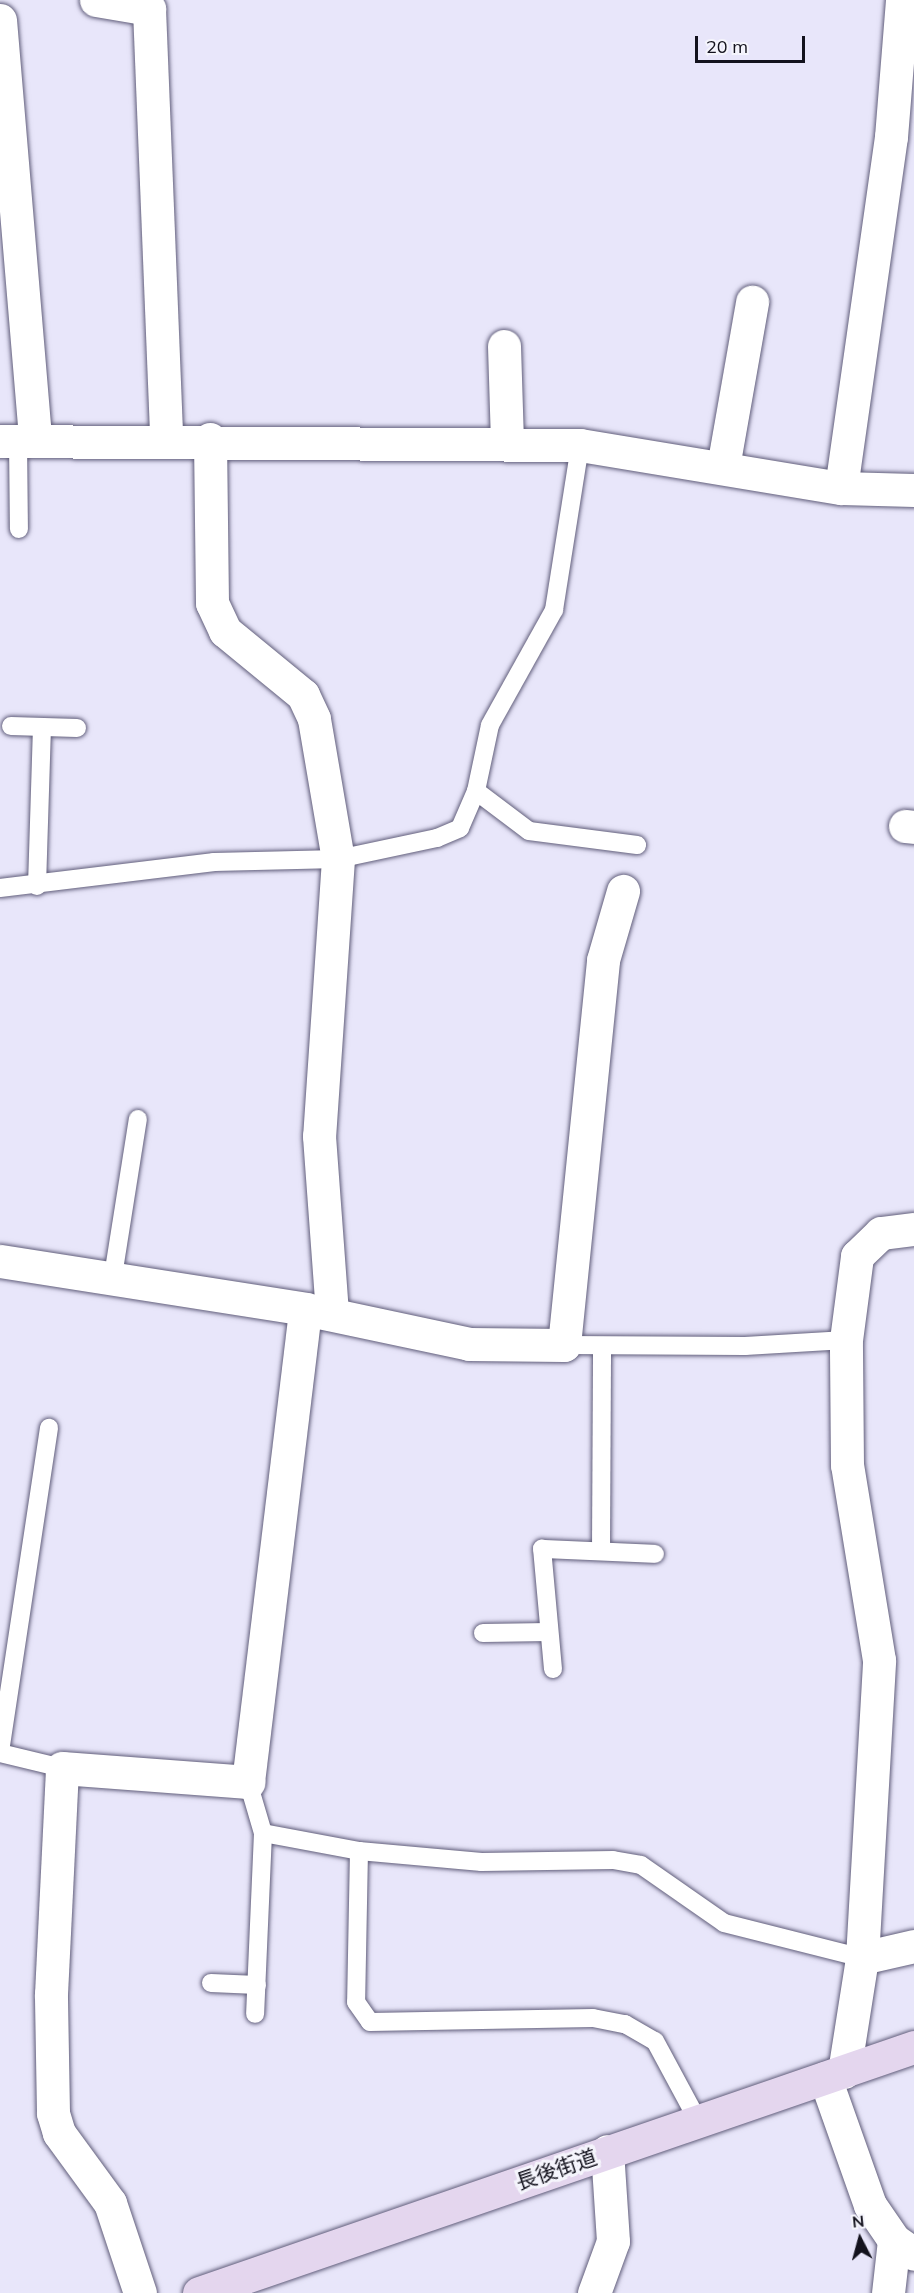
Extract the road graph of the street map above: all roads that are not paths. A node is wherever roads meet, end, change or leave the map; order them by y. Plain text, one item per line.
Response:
1 (96, 0) edge
2 (902, 0) edge
3 (0, 20) edge
4 (4, 151) edge
5 (752, 302) dead end
6 (504, 346) dead end
7 (166, 439) junction
8 (210, 439) junction
9 (18, 440) edge
10 (507, 443) junction
11 (580, 445) junction
12 (723, 467) junction
13 (841, 488) junction
14 (914, 490) edge
15 (19, 529) dead end
16 (11, 726) dead end
17 (42, 727) junction
18 (77, 728) dead end
19 (476, 791) junction
20 (637, 845) dead end
21 (338, 859) junction
22 (37, 886) junction
23 (0, 888) edge
24 (623, 891) dead end
25 (138, 1119) dead end
26 (914, 1229) edge
27 (0, 1261) edge
28 (113, 1276) junction
29 (318, 1312) junction
30 (846, 1340) junction
31 (564, 1345) junction
32 (602, 1346) junction
33 (49, 1428) dead end
34 (601, 1550) junction
35 (655, 1554) dead end
36 (549, 1632) junction
37 (483, 1633) dead end
38 (553, 1669) dead end
39 (0, 1752) edge
40 (62, 1768) junction
41 (248, 1782) junction
42 (263, 1833) junction
43 (359, 1851) junction
44 (914, 1946) edge
45 (862, 1958) junction
46 (211, 1983) dead end
47 (257, 1985) junction
48 (255, 2014) dead end
49 (914, 2047) edge
50 (835, 2075) junction
51 (698, 2121) junction
52 (608, 2151) junction
53 (904, 2247) edge
54 (140, 2293) edge
55 (199, 2293) edge
56 (594, 2293) edge
57 (888, 2293) edge

1 - 7 street
2 - 13 street
3 - 4 street
4 - 9 street
5 - 12 street
6 - 10 street
7 - 8 street
7 - 9 street
8 - 10 street
8 - 21 street
9 - 15 lane
10 - 11 street
11 - 12 street
11 - 19 lane
12 - 13 street
13 - 14 street
16 - 17 lane
17 - 18 lane
17 - 22 lane
19 - 20 lane
19 - 21 lane
21 - 22 lane
21 - 29 street
22 - 23 lane
24 - 31 street
25 - 28 lane
26 - 30 street
27 - 28 street
28 - 29 street
29 - 31 street
29 - 41 street
30 - 32 lane
30 - 45 street
31 - 32 lane
32 - 34 lane
33 - 39 lane
34 - 35 lane
34 - 36 lane
36 - 37 lane
36 - 38 lane
39 - 40 lane
40 - 41 street
40 - 54 street
41 - 42 lane
42 - 43 lane
42 - 47 lane
43 - 45 lane
43 - 51 lane
44 - 45 street
45 - 50 street
46 - 47 lane
47 - 48 lane
49 - 50 street, 長後街道
50 - 51 street, 長後街道
50 - 53 street
51 - 52 street, 長後街道
52 - 55 street, 長後街道
52 - 56 street
53 - 57 street

